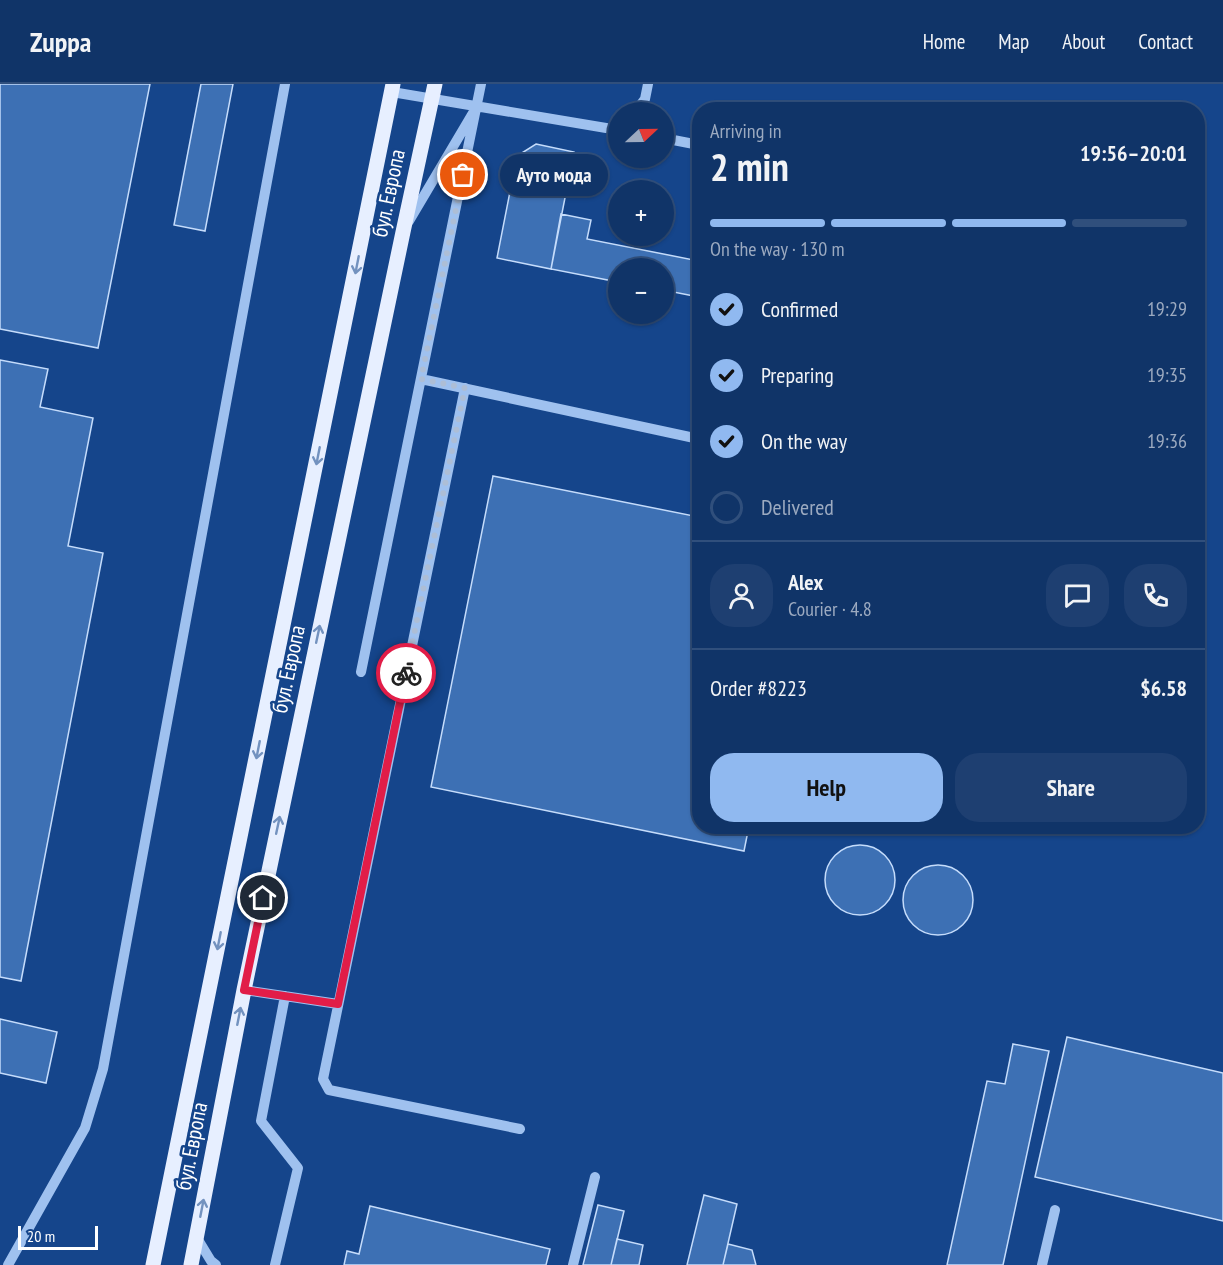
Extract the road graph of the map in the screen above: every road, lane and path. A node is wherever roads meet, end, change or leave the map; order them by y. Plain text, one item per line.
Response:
1 (285, 84) edge
2 (481, 84) edge
3 (648, 84) edge
4 (393, 88) edge
5 (434, 91) edge
6 (643, 102) edge
7 (477, 106) junction
8 (608, 128) edge
9 (674, 140) edge
10 (692, 144) edge
11 (403, 232) junction
12 (421, 379) junction
13 (465, 388) junction
14 (692, 437) edge
15 (361, 672) dead end
16 (244, 990) junction
17 (285, 996) junction
18 (338, 1004) junction
19 (520, 1129) dead end
20 (595, 1177) dead end
21 (1055, 1210) dead end
22 (197, 1238) junction
23 (8, 1265) edge
24 (153, 1265) edge
25 (191, 1265) edge
26 (216, 1265) edge
27 (275, 1265) edge
28 (573, 1265) edge
29 (1042, 1265) edge

1 - 23 street
2 - 7 street
3 - 6 street
4 - 5 street
4 -> 24 main road, бул. Европа
5 - 7 street
5 - 11 main road, бул. Европа
7 - 8 street
7 - 11 street
7 - 12 street
9 - 10 street
16 -> 11 main road, бул. Европа
12 - 13 street
12 - 15 street
13 - 14 street
13 - 18 street
16 - 17 street
22 -> 16 main road, бул. Европа
17 - 18 street
17 - 27 street
18 - 19 street
20 - 28 street
21 - 29 street
22 - 25 main road, бул. Европа
22 - 26 street

